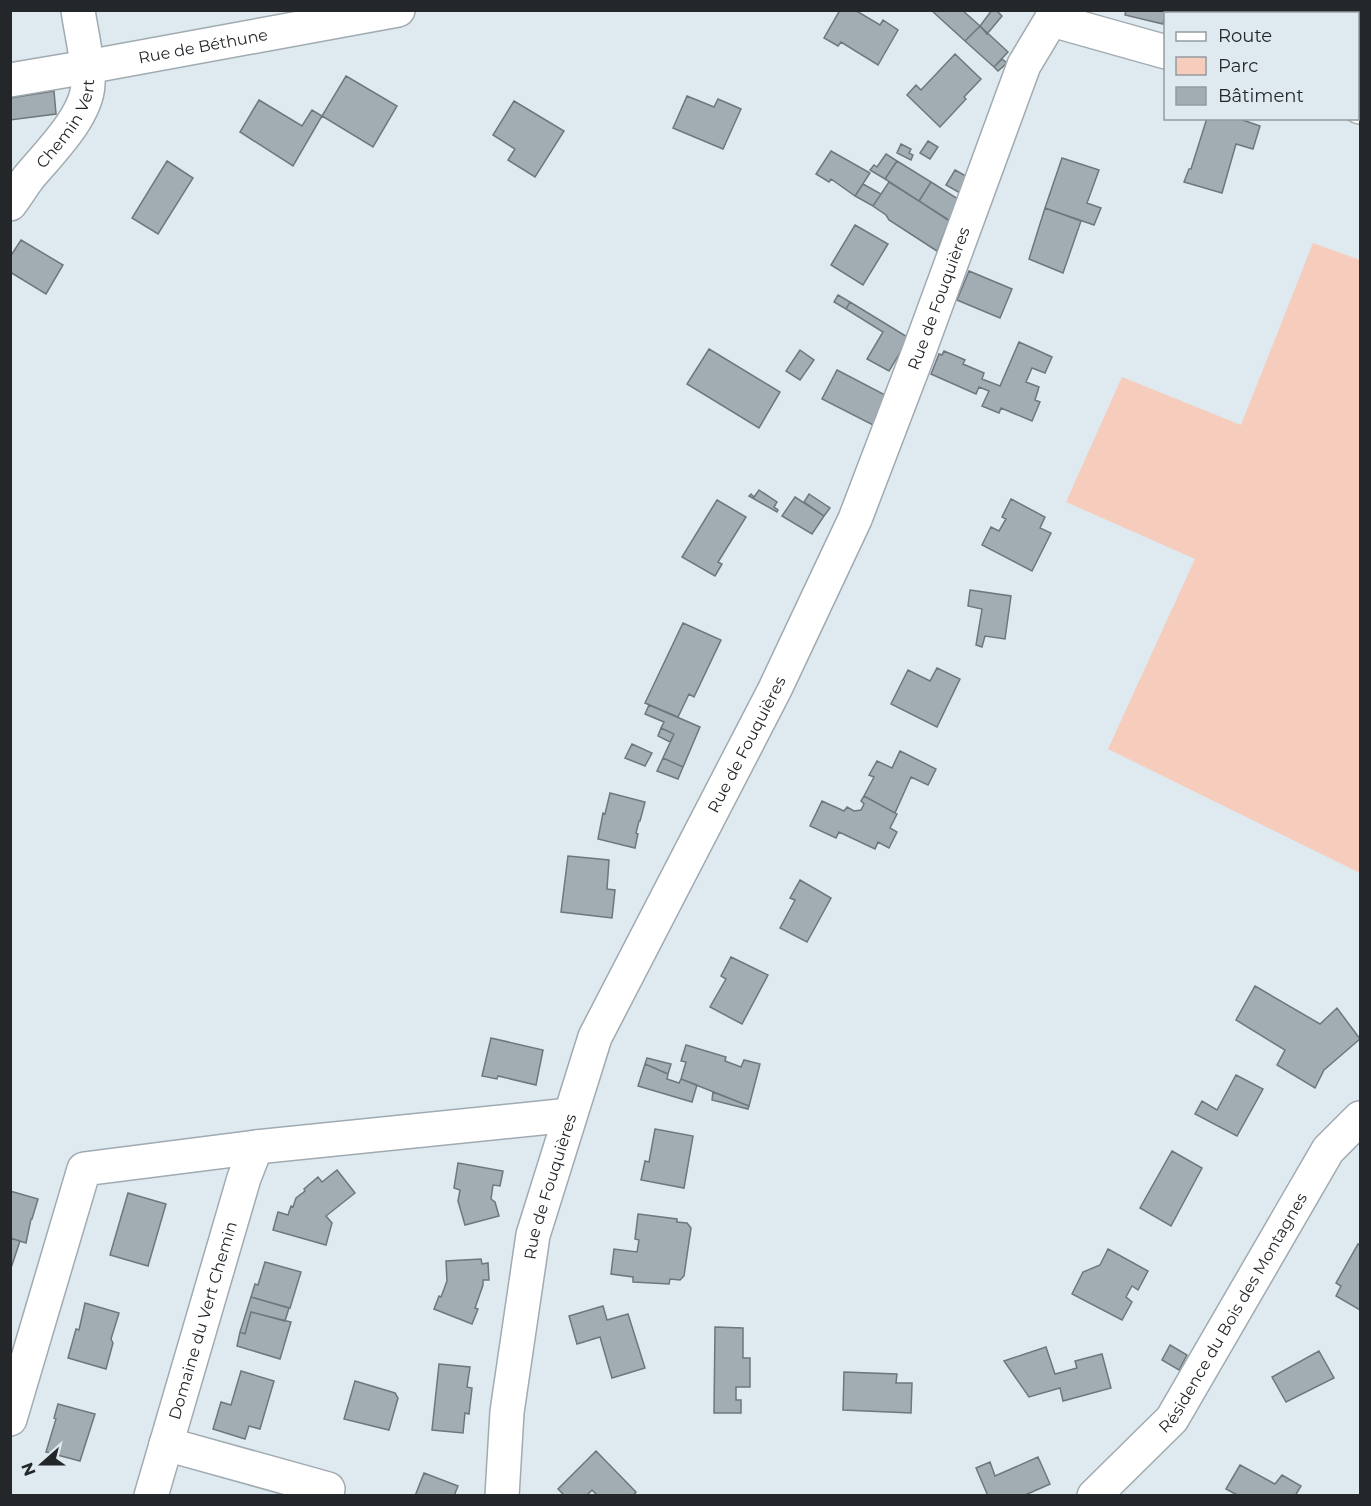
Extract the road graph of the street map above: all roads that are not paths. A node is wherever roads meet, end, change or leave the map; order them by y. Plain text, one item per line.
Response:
1 (78, 10) edge
2 (398, 10) edge
3 (1054, 15) edge
4 (1164, 51) edge
5 (87, 67) junction
6 (10, 80) edge
7 (10, 204) edge
8 (570, 1115) junction
9 (1360, 1118) edge
10 (256, 1147) junction
11 (10, 1419) edge
12 (166, 1444) junction
13 (328, 1489) dead end
14 (151, 1496) edge
15 (502, 1496) edge
16 (1094, 1496) edge

1 - 5 street, Chemin Vert
2 - 5 street, Rue de Béthune
3 - 4 street
3 - 8 street, Rue de Fouquières
5 - 6 street, Rue de Béthune
5 - 7 street, Chemin Vert
8 - 10 street
8 - 15 street, Rue de Fouquières
9 - 16 street, Résidence du Bois des Montagnes
10 - 11 street
10 - 12 street, Domaine du Vert Chemin
12 - 13 street
12 - 14 street, Domaine du Vert Chemin

